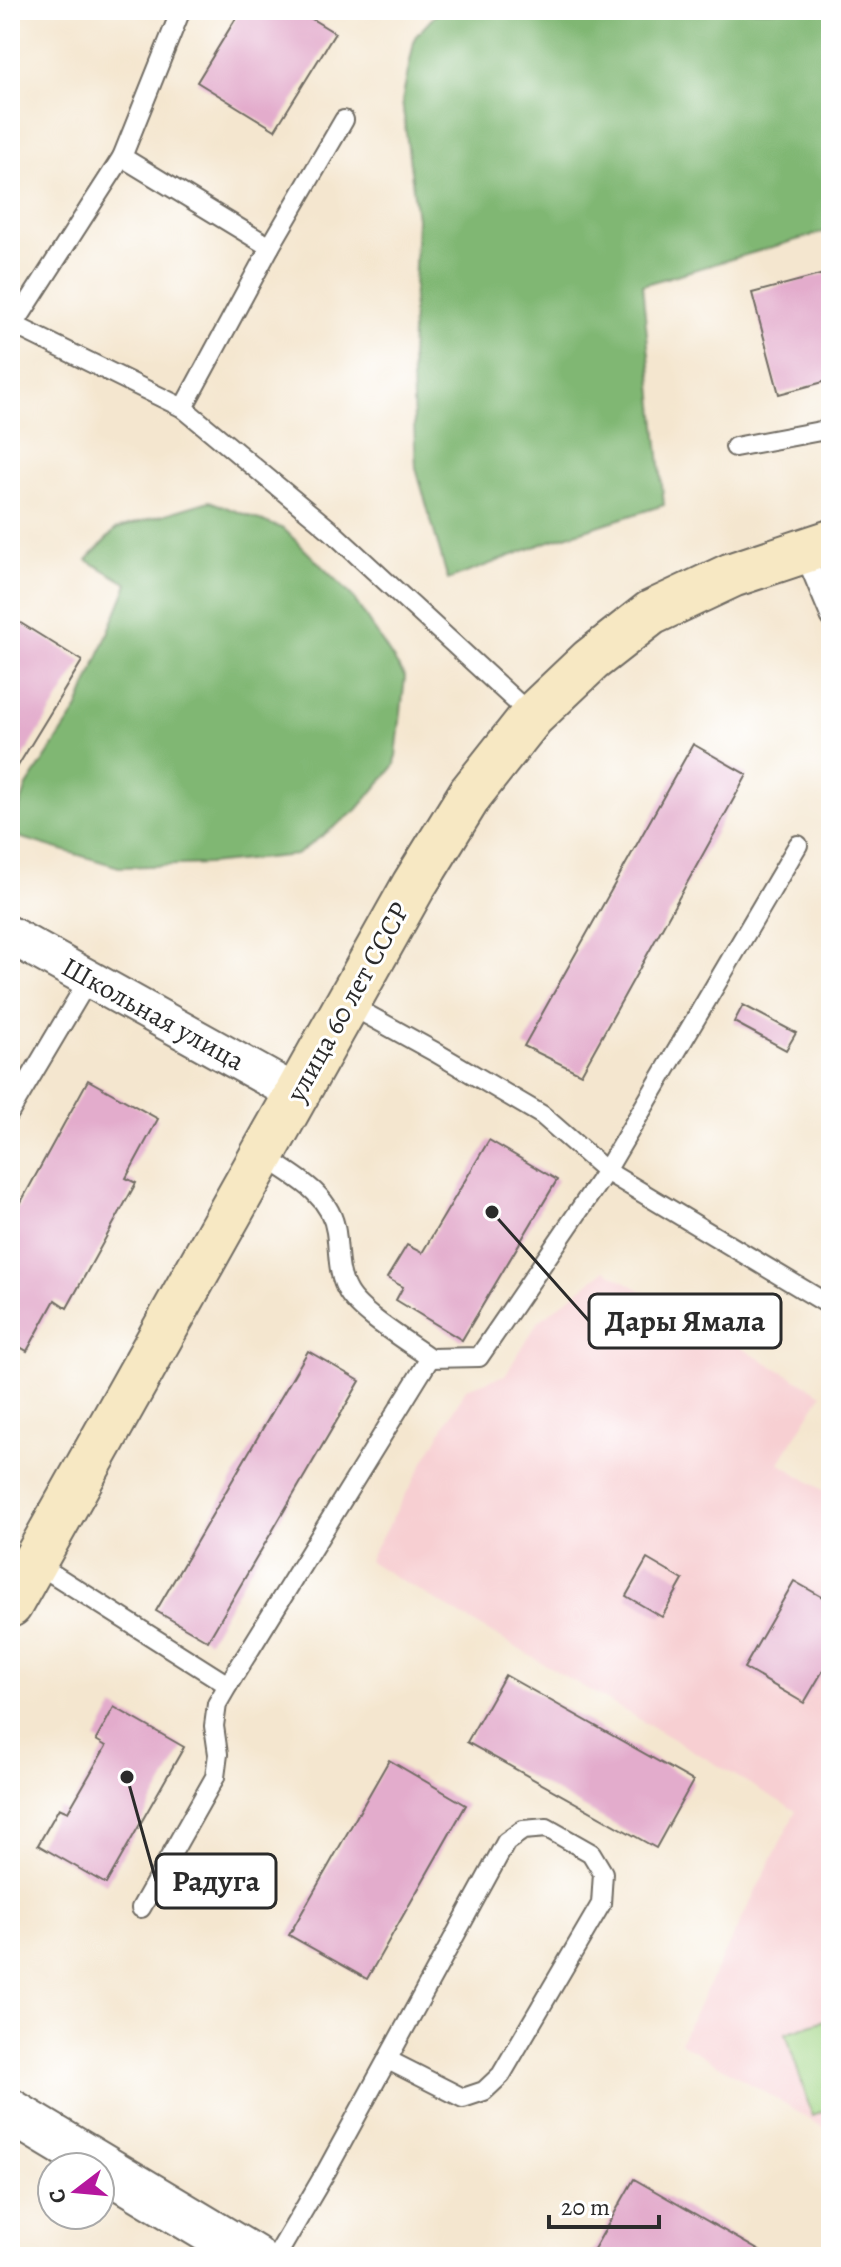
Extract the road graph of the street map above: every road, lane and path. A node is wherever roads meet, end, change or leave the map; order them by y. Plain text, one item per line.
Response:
1 (181, 10) edge
2 (344, 120) dead end
3 (122, 157) junction
4 (270, 247) junction
5 (12, 326) edge
6 (183, 408) junction
7 (831, 429) edge
8 (735, 447) dead end
9 (817, 547) edge
10 (831, 618) edge
11 (532, 716) junction
12 (798, 845) dead end
13 (10, 935) edge
14 (89, 979) junction
15 (348, 1004) junction
16 (297, 1094) junction
17 (10, 1112) edge
18 (262, 1155) junction
19 (606, 1171) junction
20 (831, 1306) edge
21 (430, 1358) junction
22 (34, 1562) junction
23 (10, 1605) edge
24 (228, 1685) junction
25 (141, 1908) dead end
26 (388, 2060) junction
27 (10, 2111) edge
28 (253, 2257) edge
29 (276, 2257) edge

1 - 3 lane
2 - 4 lane
3 - 4 lane
3 - 5 lane
4 - 6 lane
5 - 6 lane
6 - 11 lane
7 - 8 lane
9 - 10 lane
9 - 11 main road, улица 60 лет СССР
11 - 15 main road, улица 60 лет СССР
12 - 19 lane
13 - 14 street, Школьная улица
14 - 16 street, Школьная улица
14 - 17 lane
15 - 16 main road, улица 60 лет СССР
15 - 19 lane
16 - 18 main road, улица 60 лет СССР
18 - 21 lane
18 - 22 main road, улица 60 лет СССР
19 - 20 lane
19 - 21 lane
21 - 24 lane
22 - 23 main road, улица 60 лет СССР
22 - 24 lane
24 - 25 lane
26 - 26 lane
26 - 29 lane
27 - 28 street

